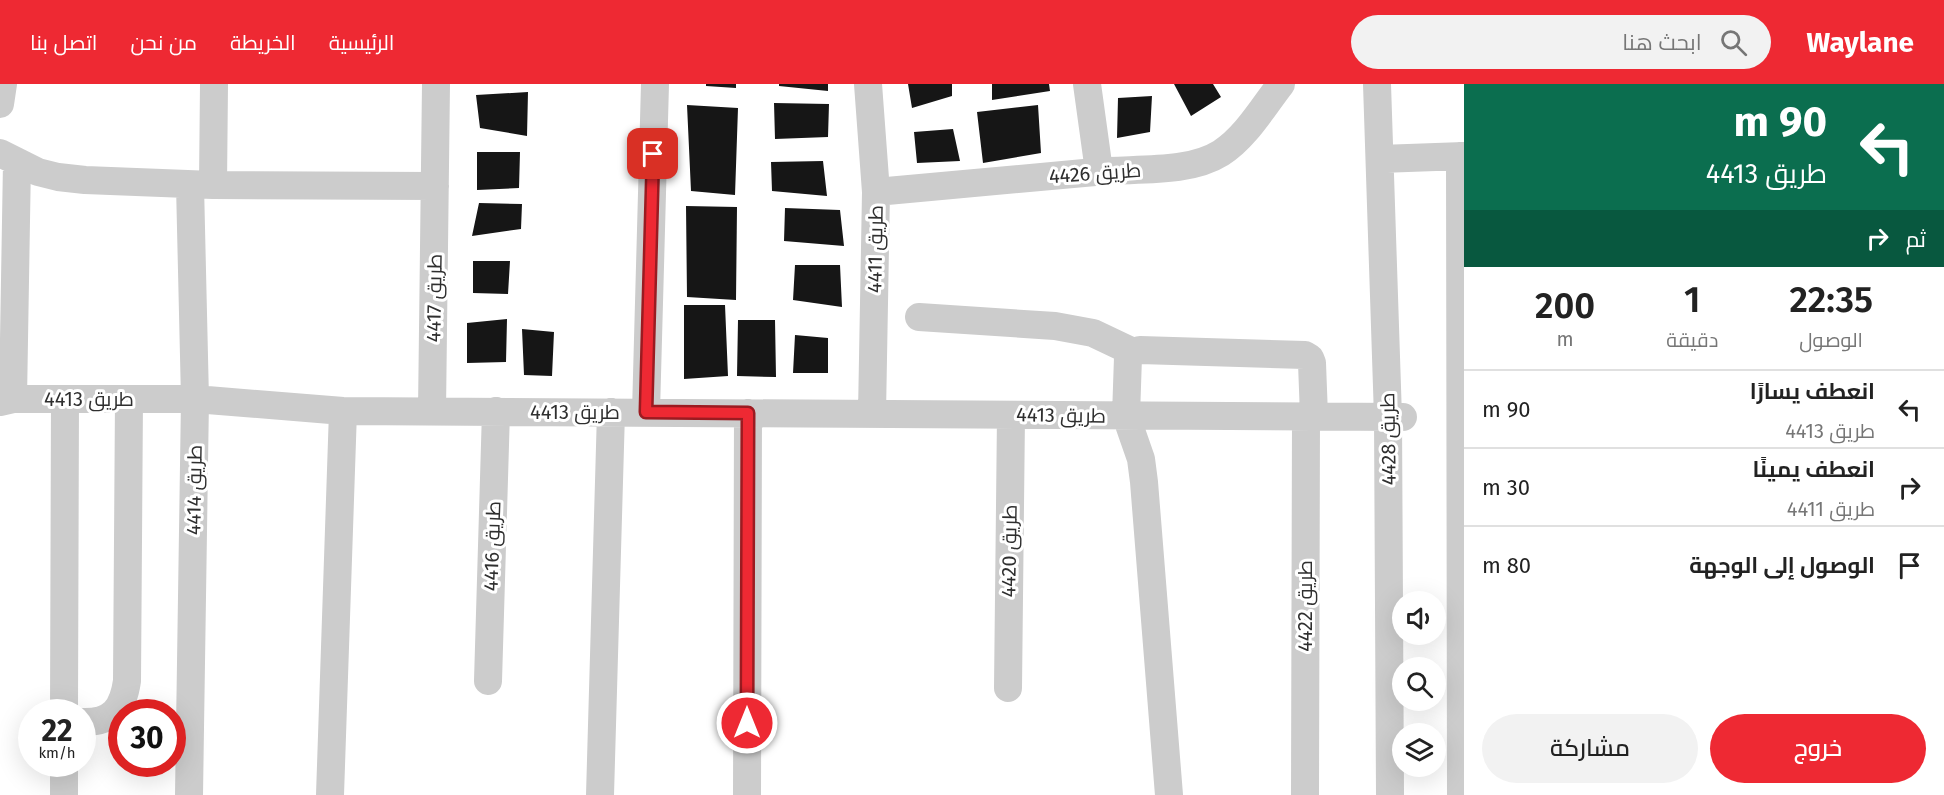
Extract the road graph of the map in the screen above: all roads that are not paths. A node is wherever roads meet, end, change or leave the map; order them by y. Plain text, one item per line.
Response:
1 (3, 84) edge
2 (214, 84) edge
3 (436, 84) edge
4 (655, 84) edge
5 (868, 84) edge
6 (1087, 84) edge
7 (1281, 84) edge
8 (1377, 84) edge
9 (1394, 84) edge
10 (0, 104) edge
11 (1462, 156) edge
12 (9, 158) edge
13 (1389, 158) junction
14 (1099, 171) junction
15 (201, 185) junction
16 (435, 186) junction
17 (876, 192) junction
18 (919, 317) dead end
19 (1132, 352) junction
20 (65, 399) junction
21 (129, 399) junction
22 (195, 399) junction
23 (6, 400) edge
24 (344, 411) junction
25 (432, 411) junction
26 (496, 411) junction
27 (611, 412) junction
28 (646, 412) junction
29 (748, 413) junction
30 (872, 414) junction
31 (1011, 415) junction
32 (1126, 416) junction
33 (1310, 416) junction
34 (1395, 417) junction
35 (1403, 591) edge
36 (488, 681) dead end
37 (1008, 688) dead end
38 (64, 699) edge
39 (96, 720) edge
40 (64, 777) edge
41 (1406, 777) edge
42 (64, 795) edge
43 (189, 795) edge
44 (330, 795) edge
45 (600, 795) edge
46 (747, 795) edge
47 (1168, 795) edge
48 (1305, 795) edge
49 (1390, 795) edge
50 (1407, 795) edge
51 (1461, 795) edge

1 - 10 street
2 - 15 street
3 - 16 street, طريق 4417
4 - 28 street
5 - 17 street, طريق 4411
6 - 14 street
7 - 14 street, طريق 4426
8 - 13 street, طريق 4428
9 - 13 street, طريق 4428
11 - 13 street
11 - 51 street
12 - 15 street
12 - 23 street
13 - 34 street, طريق 4428
14 - 17 street, طريق 4426
15 - 16 street
15 - 22 street, طريق 4414
16 - 25 street, طريق 4417
17 - 30 street, طريق 4411
18 - 19 street
19 - 32 street
19 - 33 street, طريق 4422
20 - 21 street, طريق 4413
20 - 23 street, طريق 4413
20 - 38 street
21 - 22 street, طريق 4413
21 - 39 street
22 - 24 street, طريق 4413
22 - 43 street, طريق 4414
24 - 25 street, طريق 4413
24 - 44 street
25 - 26 street, طريق 4413
26 - 27 street, طريق 4413
26 - 36 street, طريق 4416
27 - 28 street, طريق 4413
27 - 45 street
28 - 29 street, طريق 4413
29 - 30 street, طريق 4413
29 - 46 street
30 - 31 street, طريق 4413
31 - 32 street, طريق 4413
31 - 37 street, طريق 4420
32 - 33 street, طريق 4413
32 - 47 street
33 - 34 street, طريق 4413
33 - 48 street, طريق 4422
34 - 35 street, طريق 4428
34 - 49 street, طريق 4428
40 - 42 street
41 - 50 street

